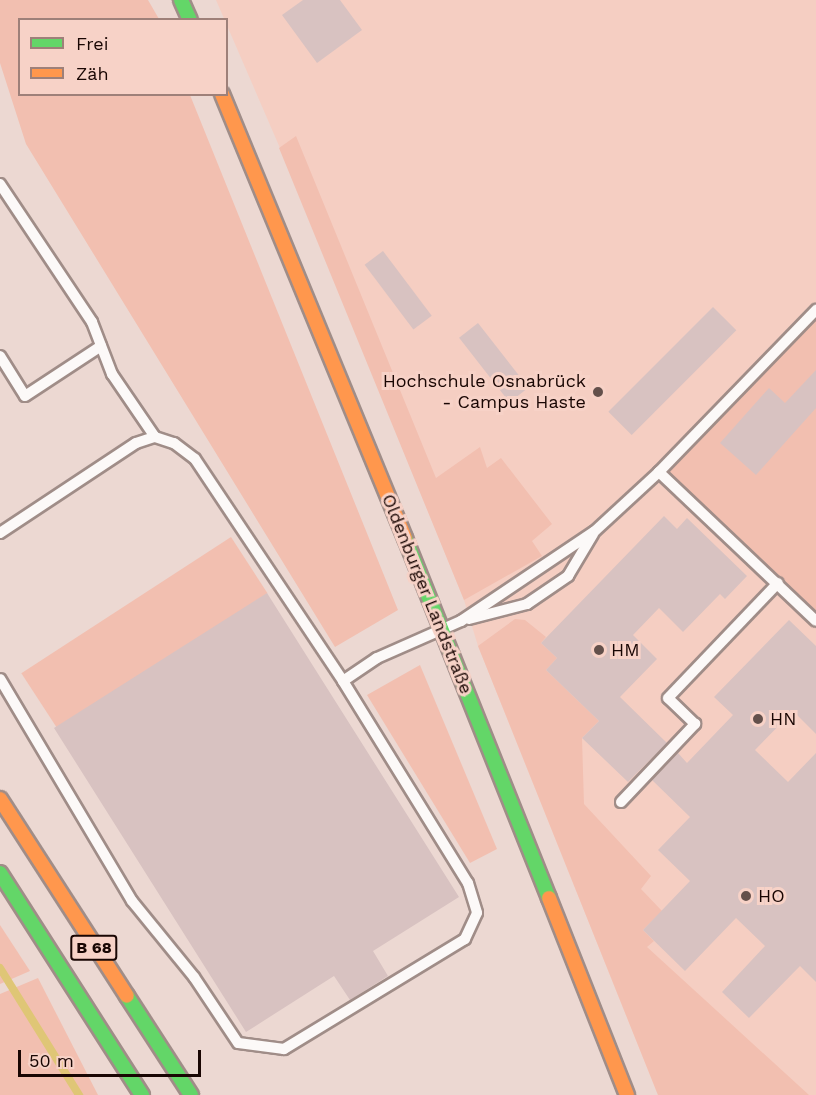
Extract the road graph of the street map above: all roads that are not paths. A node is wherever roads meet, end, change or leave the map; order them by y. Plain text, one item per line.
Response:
1 (182, 0) edge
2 (189, 18) edge
3 (223, 96) edge
4 (0, 184) edge
5 (816, 310) edge
6 (101, 346) junction
7 (0, 356) edge
8 (155, 438) junction
9 (659, 472) junction
10 (595, 531) junction
11 (0, 533) edge
12 (778, 583) junction
13 (462, 621) junction
14 (816, 621) edge
15 (443, 630) junction
16 (0, 679) edge
17 (343, 681) junction
18 (0, 799) edge
19 (621, 802) dead end
20 (0, 873) edge
21 (142, 1095) edge
22 (191, 1095) edge
23 (627, 1095) edge

1 - 2 main road
3 - 15 main road, Oldenburger Landstraße
4 - 6 lane
5 - 9 lane
6 - 7 lane
6 - 8 lane
8 - 11 lane
8 - 17 lane
9 - 10 lane
9 - 12 lane
10 - 13 lane
10 - 13 lane
12 - 14 lane
12 - 19 lane
13 - 15 lane
15 - 17 lane
15 - 23 main road, Oldenburger Landstraße
16 - 17 lane
18 - 22 main road, B 68
20 - 21 main road, B 68

